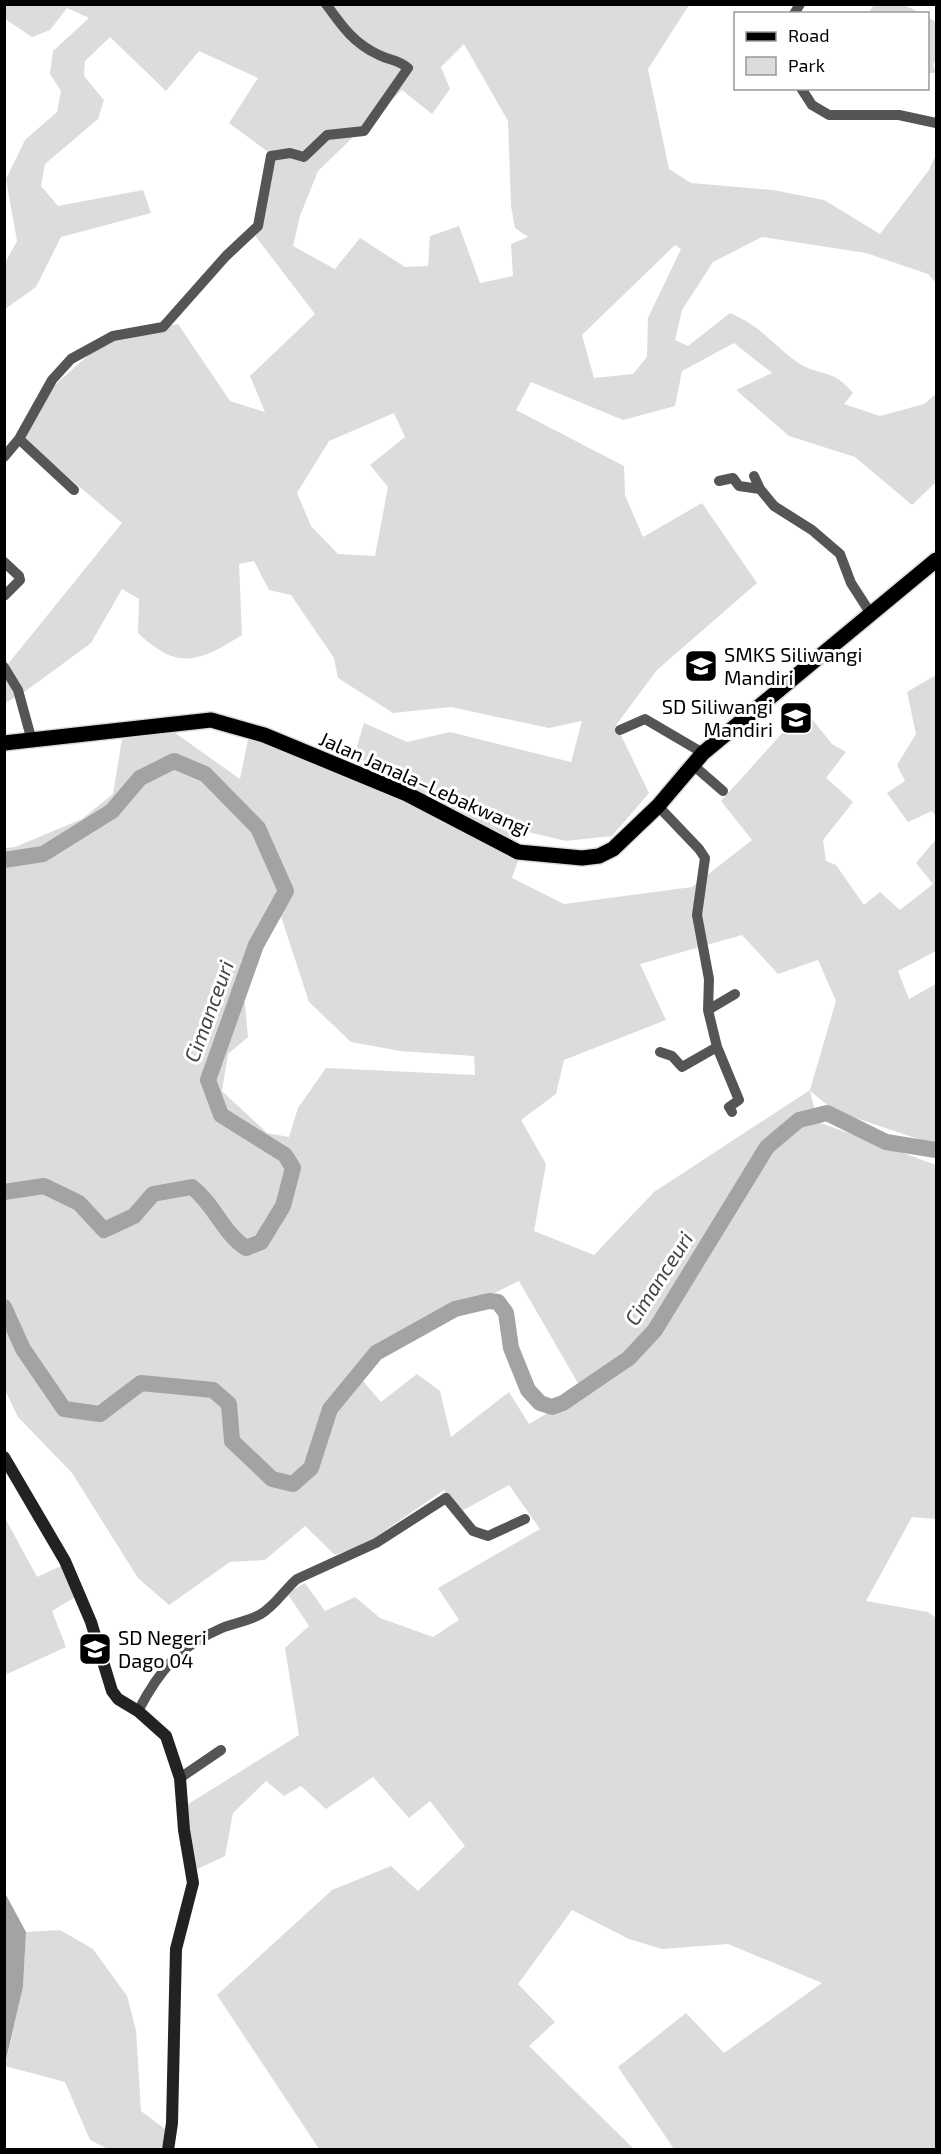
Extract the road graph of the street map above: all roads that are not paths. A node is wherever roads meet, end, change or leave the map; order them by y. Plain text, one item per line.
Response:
1 (326, 4) edge
2 (802, 90) edge
3 (936, 123) edge
4 (19, 439) junction
5 (4, 458) edge
6 (754, 476) dead end
7 (719, 481) dead end
8 (760, 489) junction
9 (74, 490) dead end
10 (936, 560) edge
11 (4, 562) edge
12 (4, 596) edge
13 (871, 614) junction
14 (4, 667) edge
15 (620, 730) dead end
16 (32, 741) junction
17 (4, 743) edge
18 (698, 759) junction
19 (723, 791) dead end
20 (658, 806) junction
21 (735, 994) dead end
22 (708, 1010) junction
23 (717, 1047) junction
24 (660, 1052) dead end
25 (732, 1113) dead end
26 (4, 1457) edge
27 (525, 1519) dead end
28 (138, 1711) junction
29 (221, 1750) dead end
30 (180, 1778) junction
31 (168, 2150) edge

1 - 4 street
2 - 3 street
4 - 5 street
4 - 9 street
6 - 8 street
7 - 8 street
8 - 13 street
10 - 13 main road, Jalan Janala–Lebakwangi
11 - 12 street
13 - 18 main road, Jalan Janala–Lebakwangi
14 - 16 street
15 - 18 street
16 - 17 main road, Jalan Janala–Lebakwangi
16 - 20 main road, Jalan Janala–Lebakwangi
18 - 19 street
18 - 20 main road, Jalan Janala–Lebakwangi
20 - 22 street
21 - 22 street
22 - 23 street
23 - 24 street
23 - 25 street
26 - 28 street
27 - 28 street
28 - 30 street
29 - 30 street
30 - 31 street

